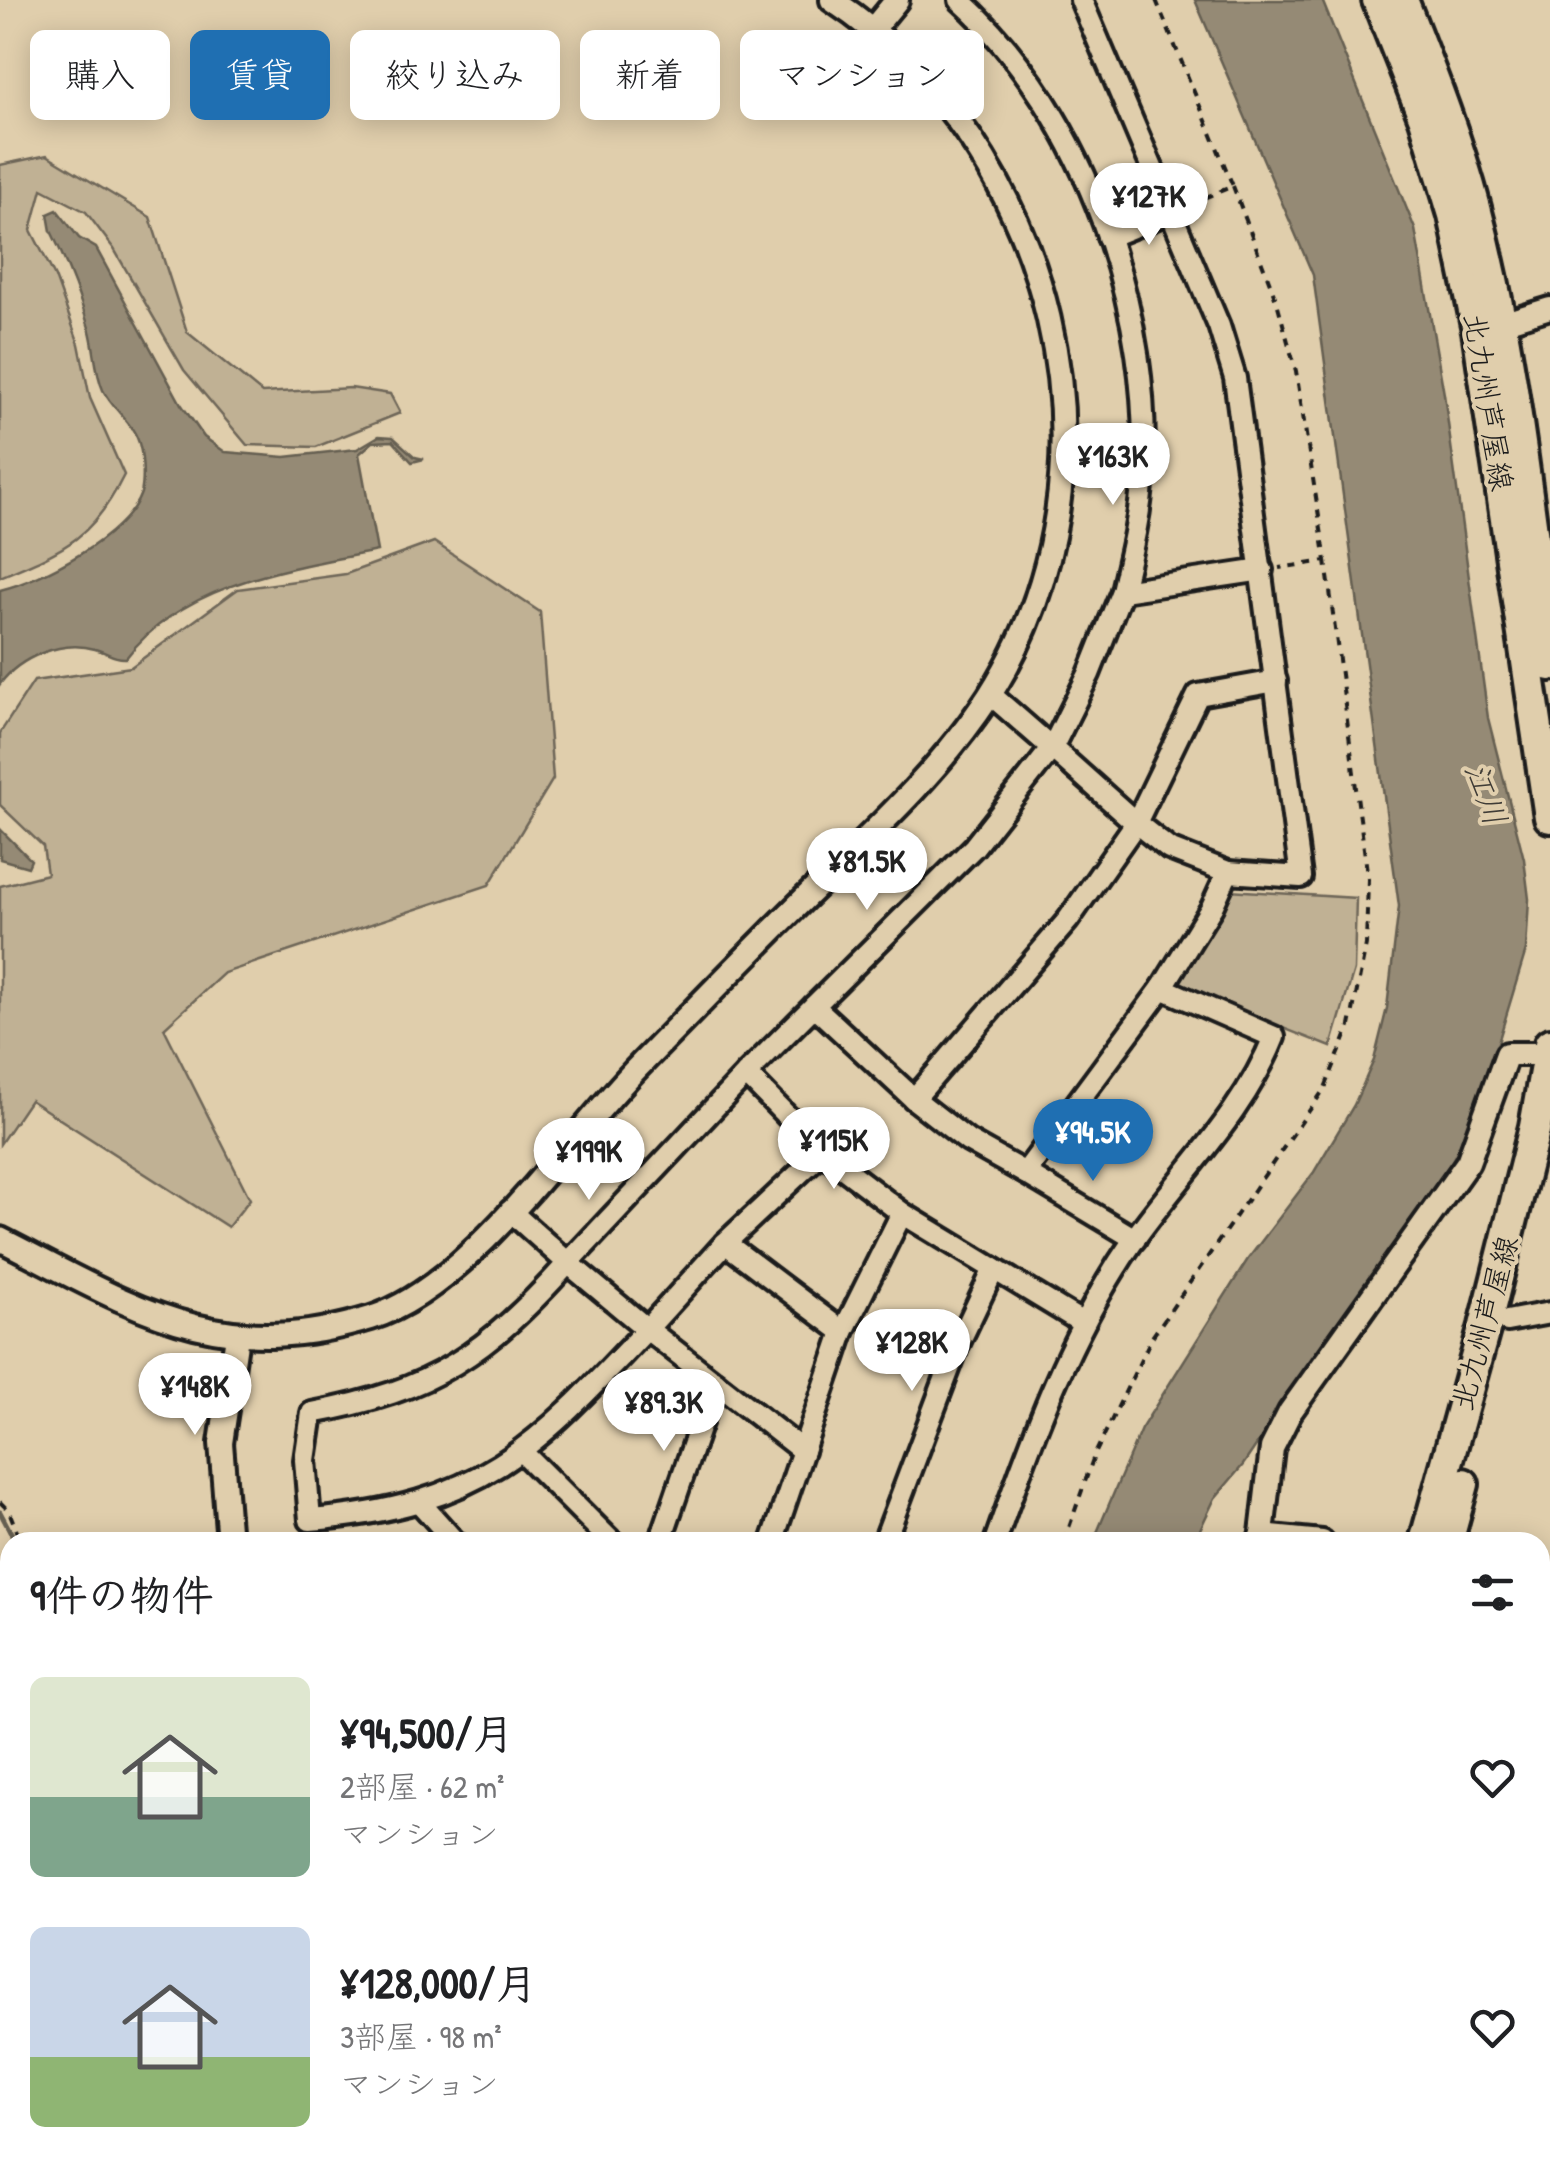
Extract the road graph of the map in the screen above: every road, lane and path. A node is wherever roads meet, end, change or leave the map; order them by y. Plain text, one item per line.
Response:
1 (832, 0) edge
2 (896, 0) edge
3 (960, 0) edge
4 (1081, 0) edge
5 (1156, 0) edge
6 (1378, 0) edge
7 (1402, 0) edge
8 (874, 28) junction
9 (1233, 186) junction
10 (1170, 212) junction
11 (1108, 237) junction
12 (1550, 308) edge
13 (1489, 327) junction
14 (1262, 570) junction
15 (1122, 590) junction
16 (1550, 665) edge
17 (1276, 681) junction
18 (990, 694) junction
19 (1052, 748) junction
20 (1550, 816) edge
21 (1136, 823) junction
22 (1228, 872) junction
23 (1162, 988) junction
24 (814, 1006) junction
25 (1550, 1044) edge
26 (1549, 1054) edge
27 (746, 1074) junction
28 (914, 1099) junction
29 (822, 1152) junction
30 (1550, 1152) edge
31 (1025, 1172) junction
32 (510, 1211) junction
33 (902, 1214) junction
34 (0, 1239) edge
35 (1135, 1239) junction
36 (725, 1243) junction
37 (568, 1264) junction
38 (994, 1269) junction
39 (1550, 1313) edge
40 (1507, 1321) junction
41 (1083, 1323) junction
42 (647, 1328) junction
43 (843, 1332) junction
44 (237, 1336) junction
45 (714, 1382) junction
46 (803, 1451) junction
47 (522, 1452) junction
48 (0, 1502) edge
49 (422, 1504) junction
50 (310, 1520) junction
51 (17, 1532) edge
52 (228, 1532) edge
53 (314, 1532) edge
54 (446, 1532) edge
55 (602, 1532) edge
56 (663, 1532) edge
57 (775, 1532) edge
58 (888, 1532) edge
59 (999, 1532) edge
60 (1262, 1532) edge
61 (1428, 1532) edge
62 (1450, 1532) edge

1 - 8 street
2 - 8 street
3 - 11 street
4 - 10 street
5 - 9 path
6 - 13 main road, 北九州芦屋線
7 - 13 main road, 北九州芦屋線
8 - 18 street
9 - 10 path
9 - 14 path
10 - 11 street
10 - 14 street
11 - 15 street
12 - 13 street
13 - 16 main road, 北九州芦屋線
13 - 20 main road, 北九州芦屋線
14 - 15 street
14 - 17 street
15 - 19 street
17 - 21 street
17 - 22 street
18 - 19 street
18 - 32 street
19 - 21 street
19 - 24 street
21 - 22 street
21 - 28 street
22 - 23 street
23 - 31 street
23 - 35 street
24 - 27 street
24 - 28 street
25 - 26 main road, 北九州芦屋線
26 - 60 street
26 - 61 main road, 北九州芦屋線
27 - 29 street
27 - 37 street
28 - 31 street
29 - 33 street
29 - 36 street
30 - 40 main road, 北九州芦屋線
31 - 35 street
32 - 37 street
32 - 44 street
33 - 38 street
33 - 43 street
34 - 44 street
35 - 41 street
36 - 42 street
36 - 43 street
37 - 42 street
37 - 50 street
38 - 41 street
38 - 58 street
39 - 40 street
40 - 62 main road, 北九州芦屋線
41 - 59 street
42 - 45 street
42 - 47 street
43 - 46 street
44 - 52 street
45 - 46 street
45 - 56 street
46 - 57 street
47 - 49 street
47 - 55 street
48 - 51 path
49 - 50 street
49 - 54 street
50 - 53 street

